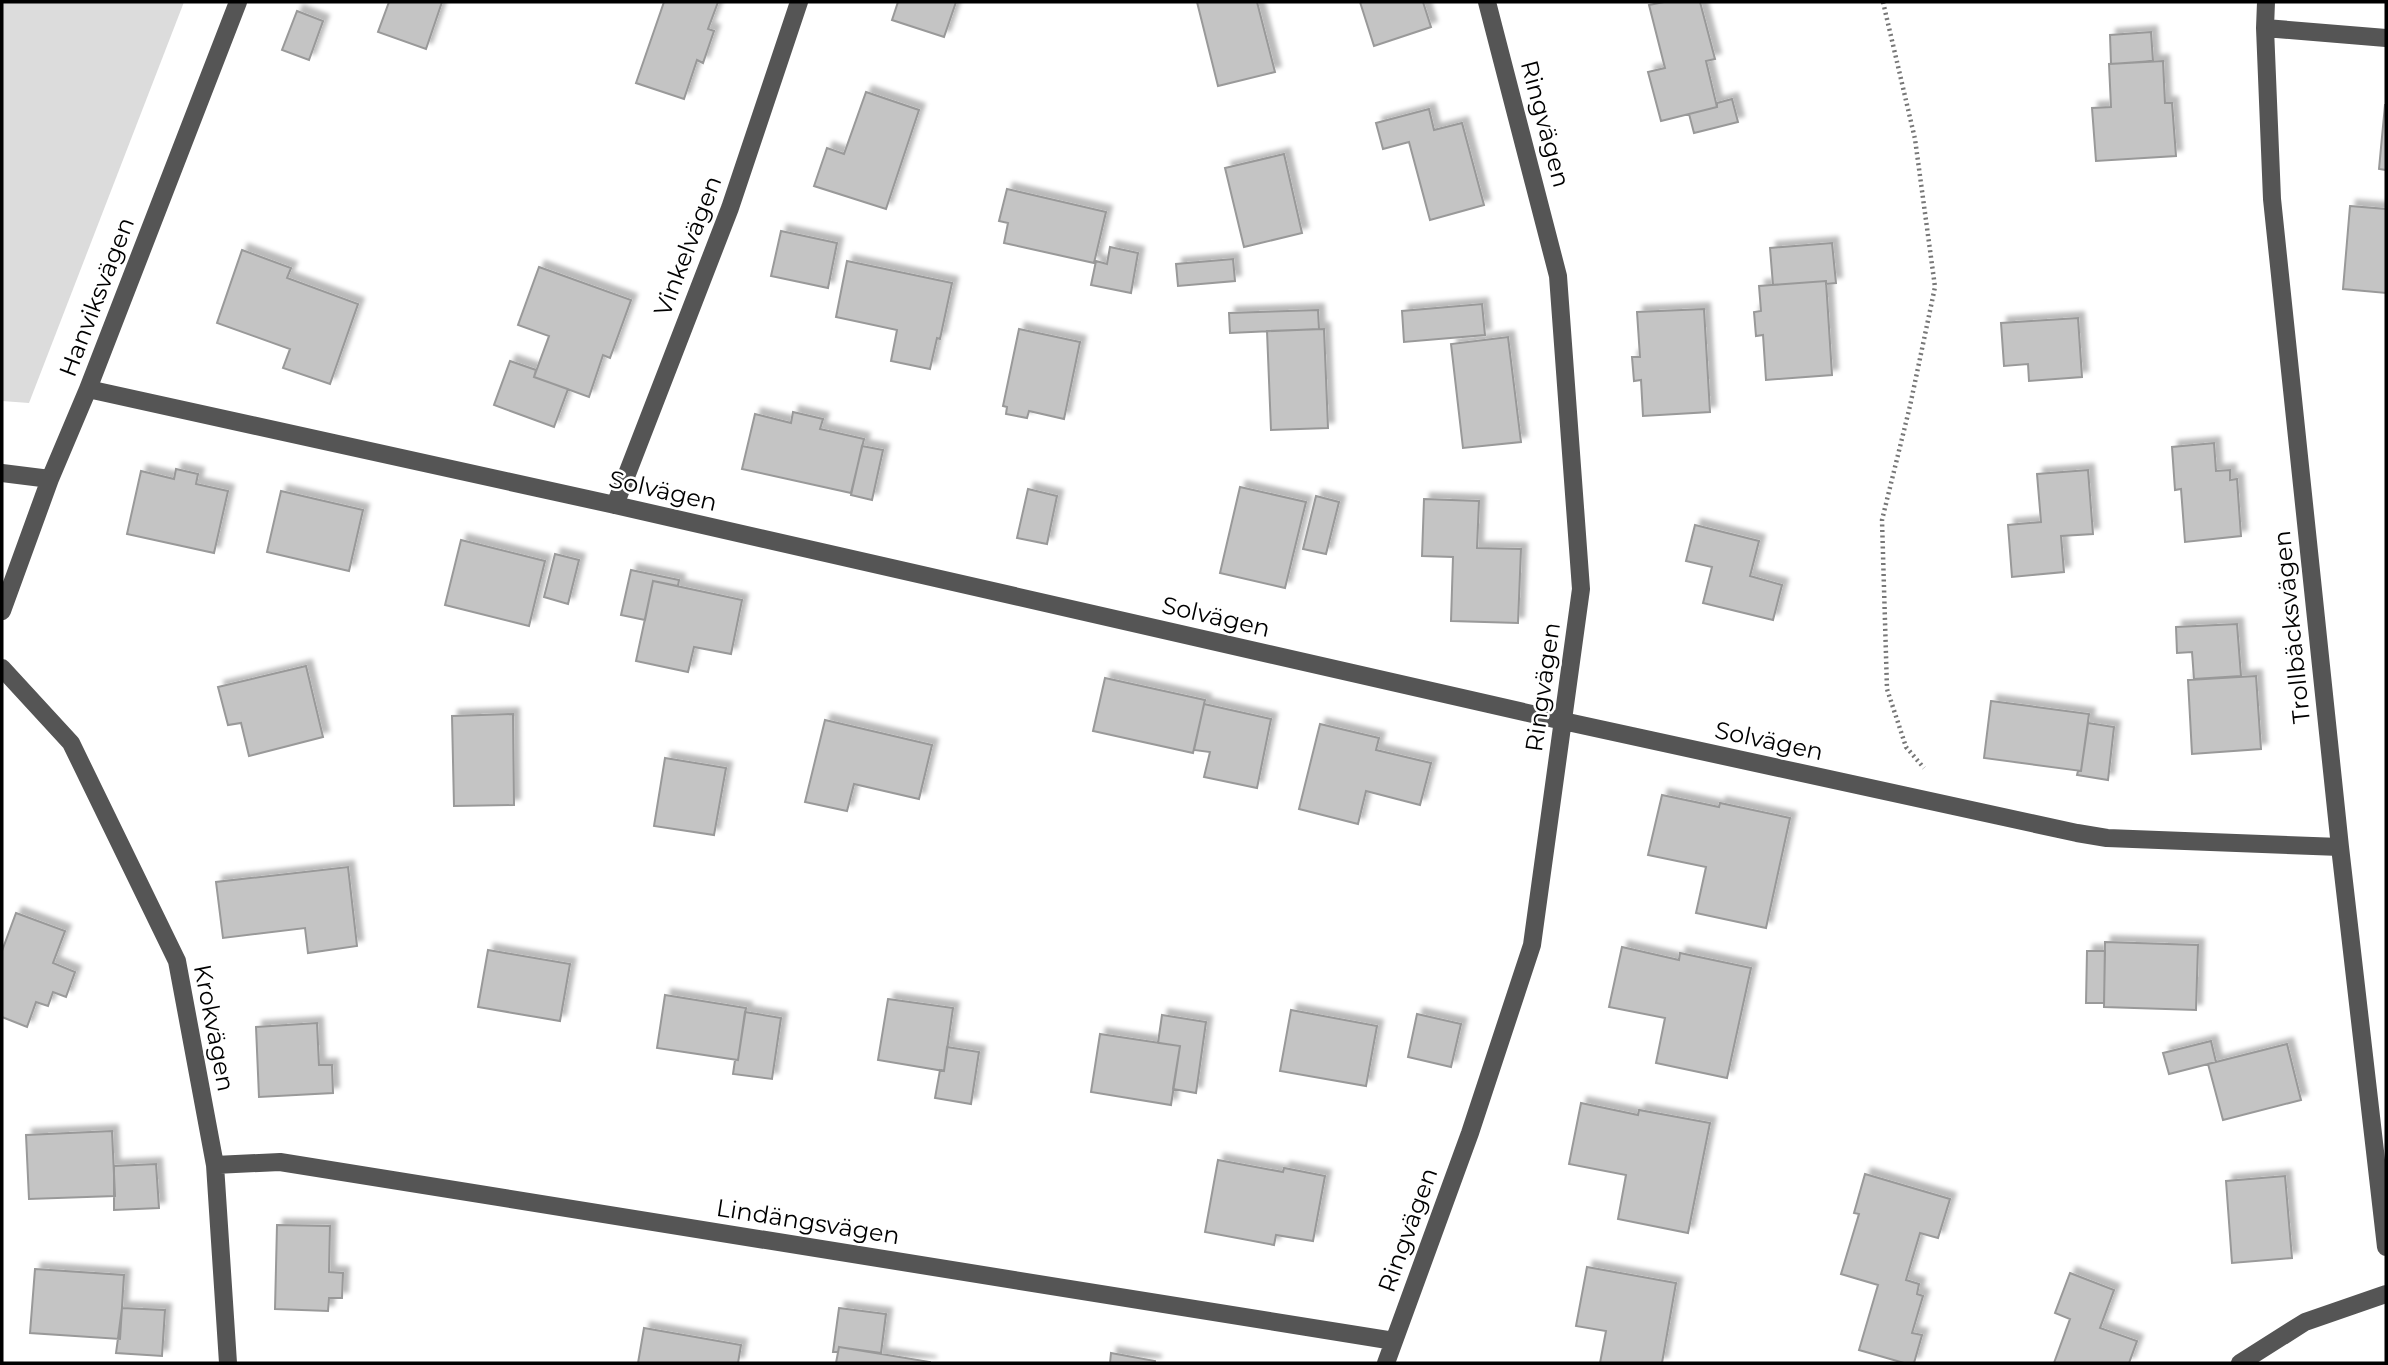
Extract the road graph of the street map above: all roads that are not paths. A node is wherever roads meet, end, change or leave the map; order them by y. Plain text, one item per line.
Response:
1 (238, 2) edge
2 (799, 2) edge
3 (1487, 2) edge
4 (2266, 2) edge
5 (2264, 28) junction
6 (2386, 38) edge
7 (88, 389) junction
8 (2, 473) edge
9 (50, 479) junction
10 (615, 505) junction
11 (2, 611) edge
12 (2, 668) edge
13 (1563, 721) junction
14 (2340, 847) junction
15 (215, 1165) junction
16 (2386, 1235) edge
17 (2386, 1294) edge
18 (1394, 1341) junction
19 (228, 1363) edge
20 (1386, 1363) edge
21 (2240, 1363) edge

1 - 7 street, Hanviksvägen
2 - 10 street, Vinkelvägen
3 - 13 street, Ringvägen
4 - 5 street, Trollbäcksvägen
5 - 6 street
5 - 14 street, Trollbäcksvägen
7 - 9 street, Hanviksvägen
7 - 10 street, Solvägen
8 - 9 street
9 - 11 street, Hanviksvägen
10 - 13 street, Solvägen
12 - 15 street, Krokvägen
13 - 14 street, Solvägen
13 - 18 street, Ringvägen
14 - 16 street, Trollbäcksvägen
15 - 18 street, Lindängsvägen
15 - 19 street, Krokvägen
17 - 21 street
18 - 20 street, Ringvägen

